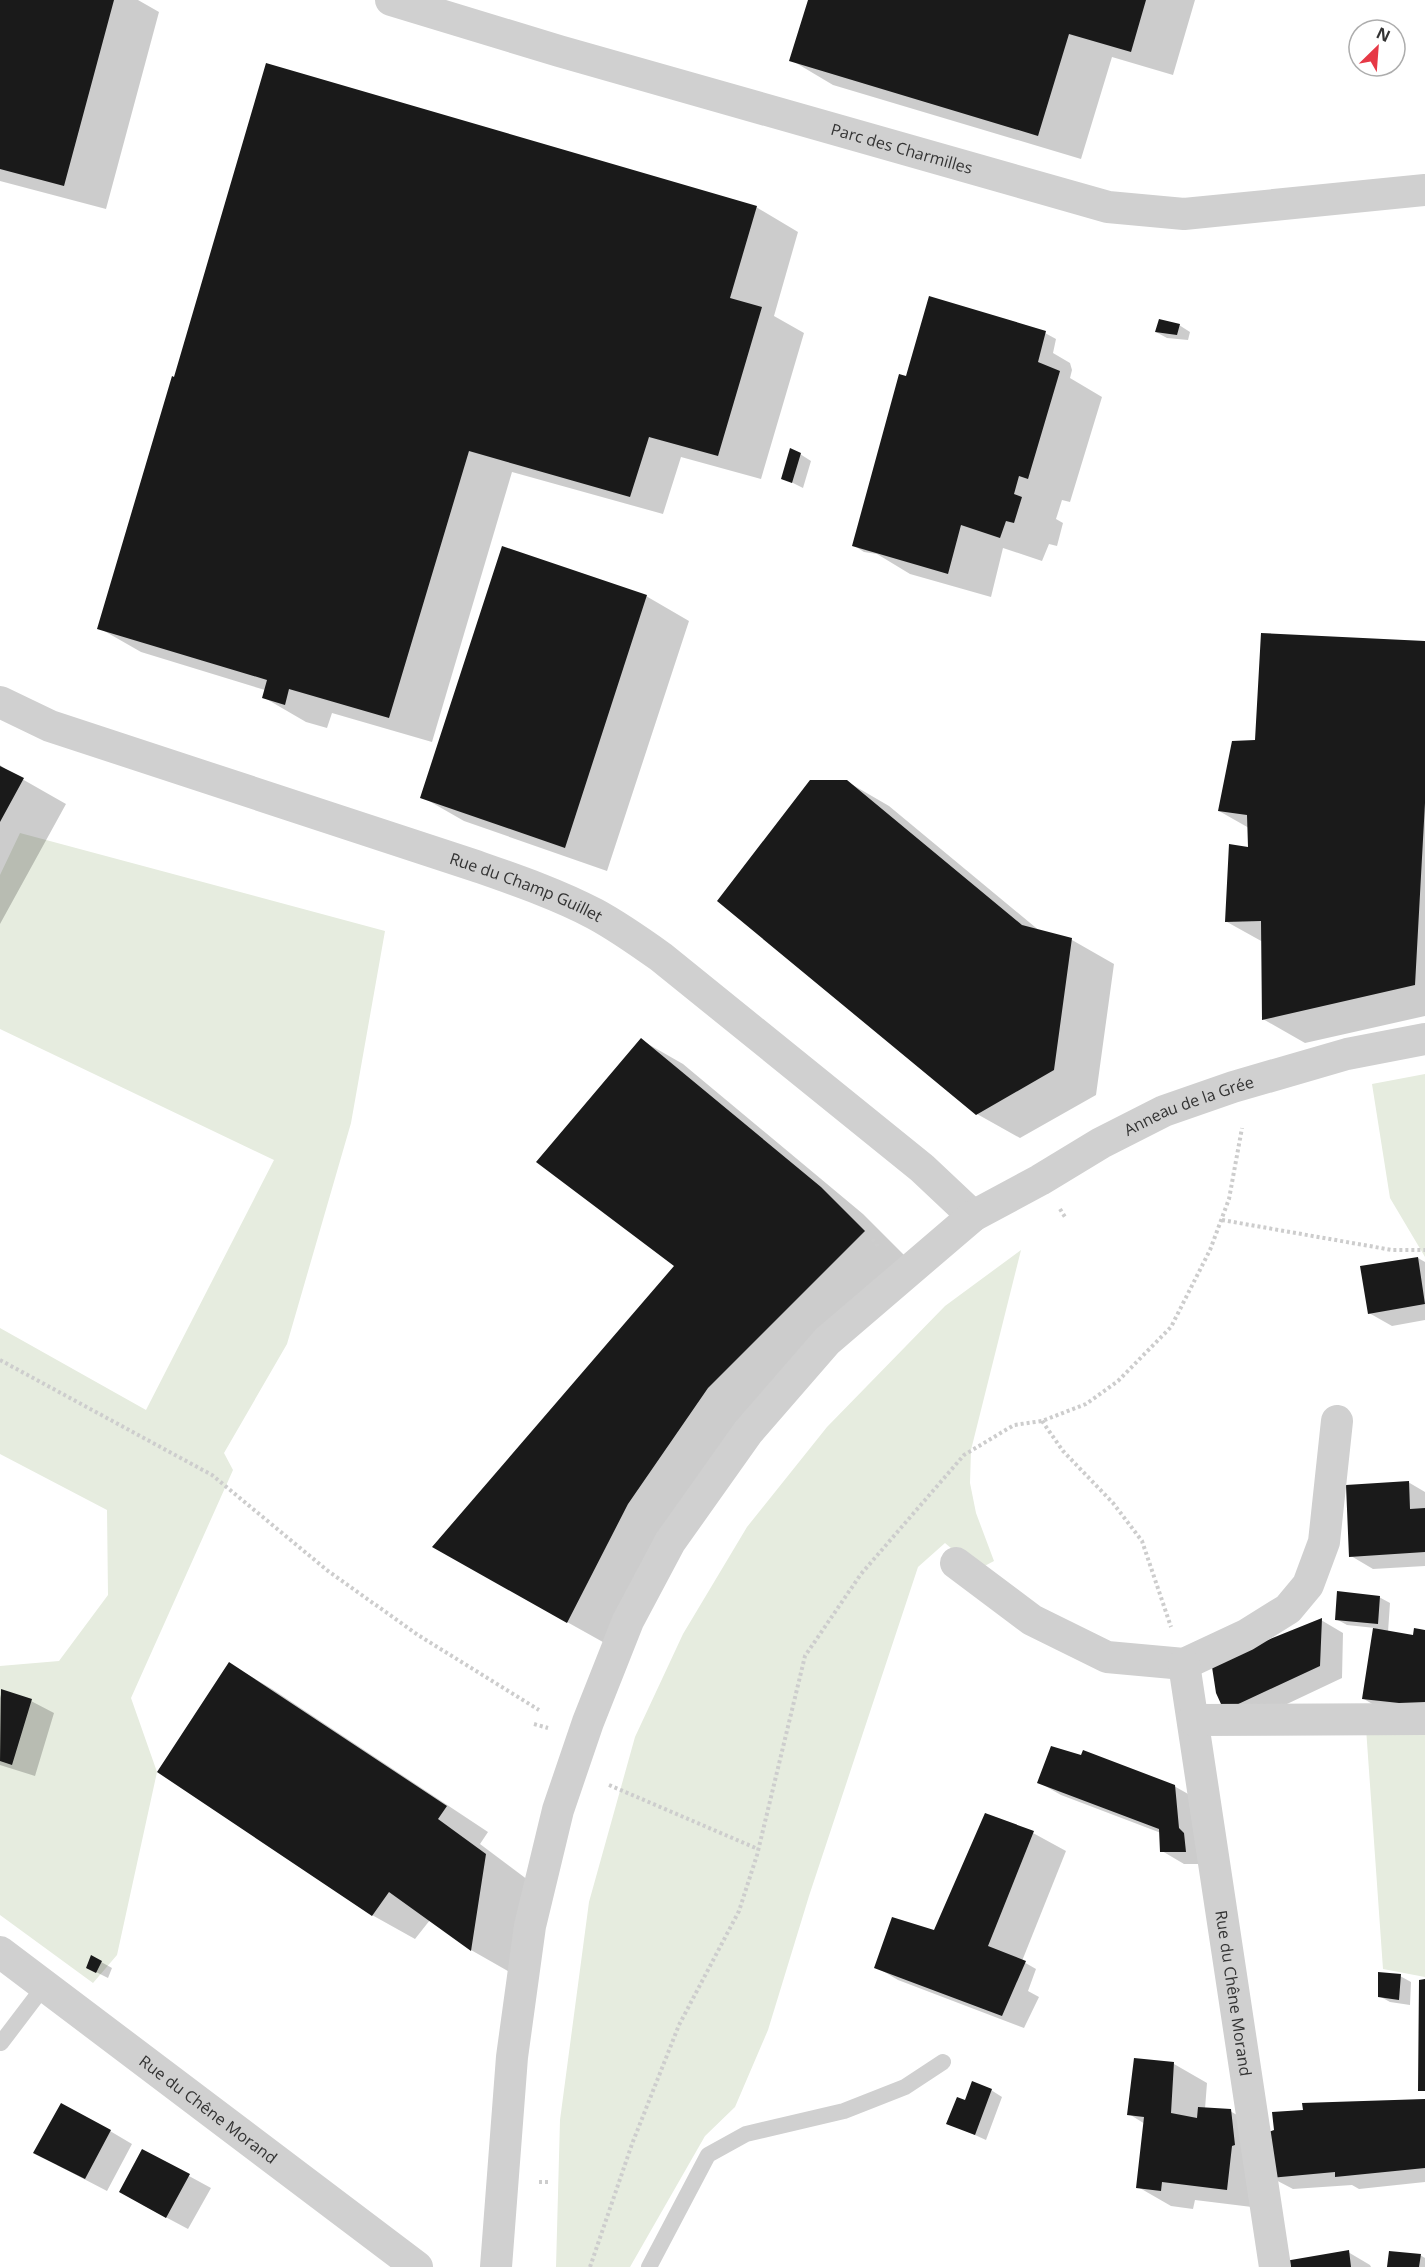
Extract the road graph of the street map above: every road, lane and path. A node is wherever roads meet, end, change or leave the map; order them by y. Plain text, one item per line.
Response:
1 (391, 0) edge
2 (1425, 190) edge
3 (0, 702) edge
4 (1425, 1039) edge
5 (1242, 1128) dead end
6 (972, 1216) junction
7 (1222, 1220) junction
8 (1425, 1250) edge
9 (0, 1360) edge
10 (1042, 1421) junction
11 (1337, 1421) dead end
12 (956, 1563) dead end
13 (1184, 1664) junction
14 (539, 1710) dead end
15 (1425, 1719) edge
16 (1193, 1720) junction
17 (609, 1785) dead end
18 (758, 1849) junction
19 (0, 1952) edge
20 (45, 1985) junction
21 (1, 2043) edge
22 (943, 2062) dead end
23 (417, 2267) edge
24 (496, 2267) edge
25 (590, 2267) edge
26 (650, 2267) edge
27 (1275, 2267) edge

1 - 2 street, Parc des Charmilles
3 - 6 street, Rue du Champ Guillet
4 - 6 street, Anneau de la Grée
5 - 7 path
6 - 24 street, Anneau de la Grée
7 - 8 path
7 - 10 path
9 - 14 path
10 - 13 path
10 - 18 path
11 - 13 street
12 - 13 street
13 - 16 street, Rue du Chêne Morand
15 - 16 street
16 - 27 street, Rue du Chêne Morand
17 - 18 path
18 - 25 path
19 - 20 street, Rue du Chêne Morand
20 - 21 lane
20 - 23 street, Rue du Chêne Morand
22 - 26 lane

